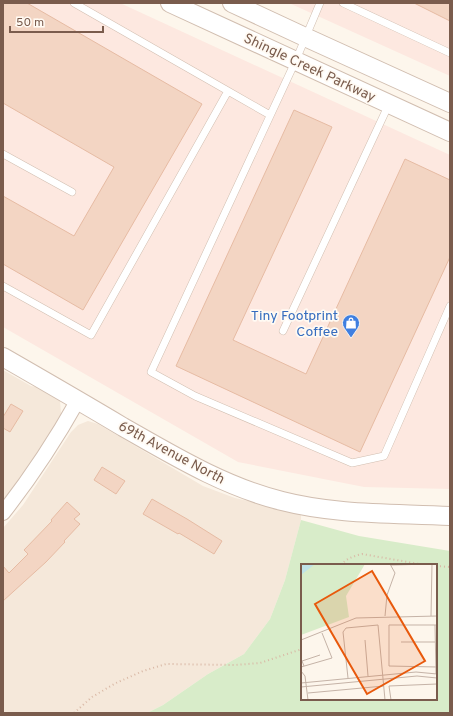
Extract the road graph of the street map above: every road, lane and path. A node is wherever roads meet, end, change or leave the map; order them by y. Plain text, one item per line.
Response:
1 (74, 3) edge
2 (170, 3) edge
3 (232, 3) edge
4 (320, 3) edge
5 (343, 3) edge
6 (305, 38) junction
7 (450, 54) edge
8 (296, 60) junction
9 (228, 91) junction
10 (450, 103) edge
11 (389, 104) junction
12 (270, 115) junction
13 (450, 132) edge
14 (3, 154) edge
15 (72, 192) dead end
16 (3, 286) edge
17 (450, 306) edge
18 (283, 331) dead end
19 (3, 357) edge
20 (78, 400) junction
21 (3, 513) edge
22 (450, 516) edge
23 (342, 564) edge
24 (419, 564) edge
25 (437, 566) edge
26 (450, 567) edge
27 (301, 649) edge
28 (74, 713) edge

1 - 9 lane
2 - 8 street, Shingle Creek Parkway
3 - 6 street, Shingle Creek Parkway
4 - 6 lane
5 - 7 lane
6 - 8 lane
6 - 10 street, Shingle Creek Parkway
8 - 11 street, Shingle Creek Parkway
8 - 12 lane
9 - 12 lane
9 - 16 lane
11 - 13 street, Shingle Creek Parkway
11 - 18 lane
12 - 17 lane
14 - 15 lane
19 - 20 street, 69th Avenue North
20 - 21 street
20 - 22 street, 69th Avenue North
23 - 24 path
25 - 26 path
27 - 28 path

